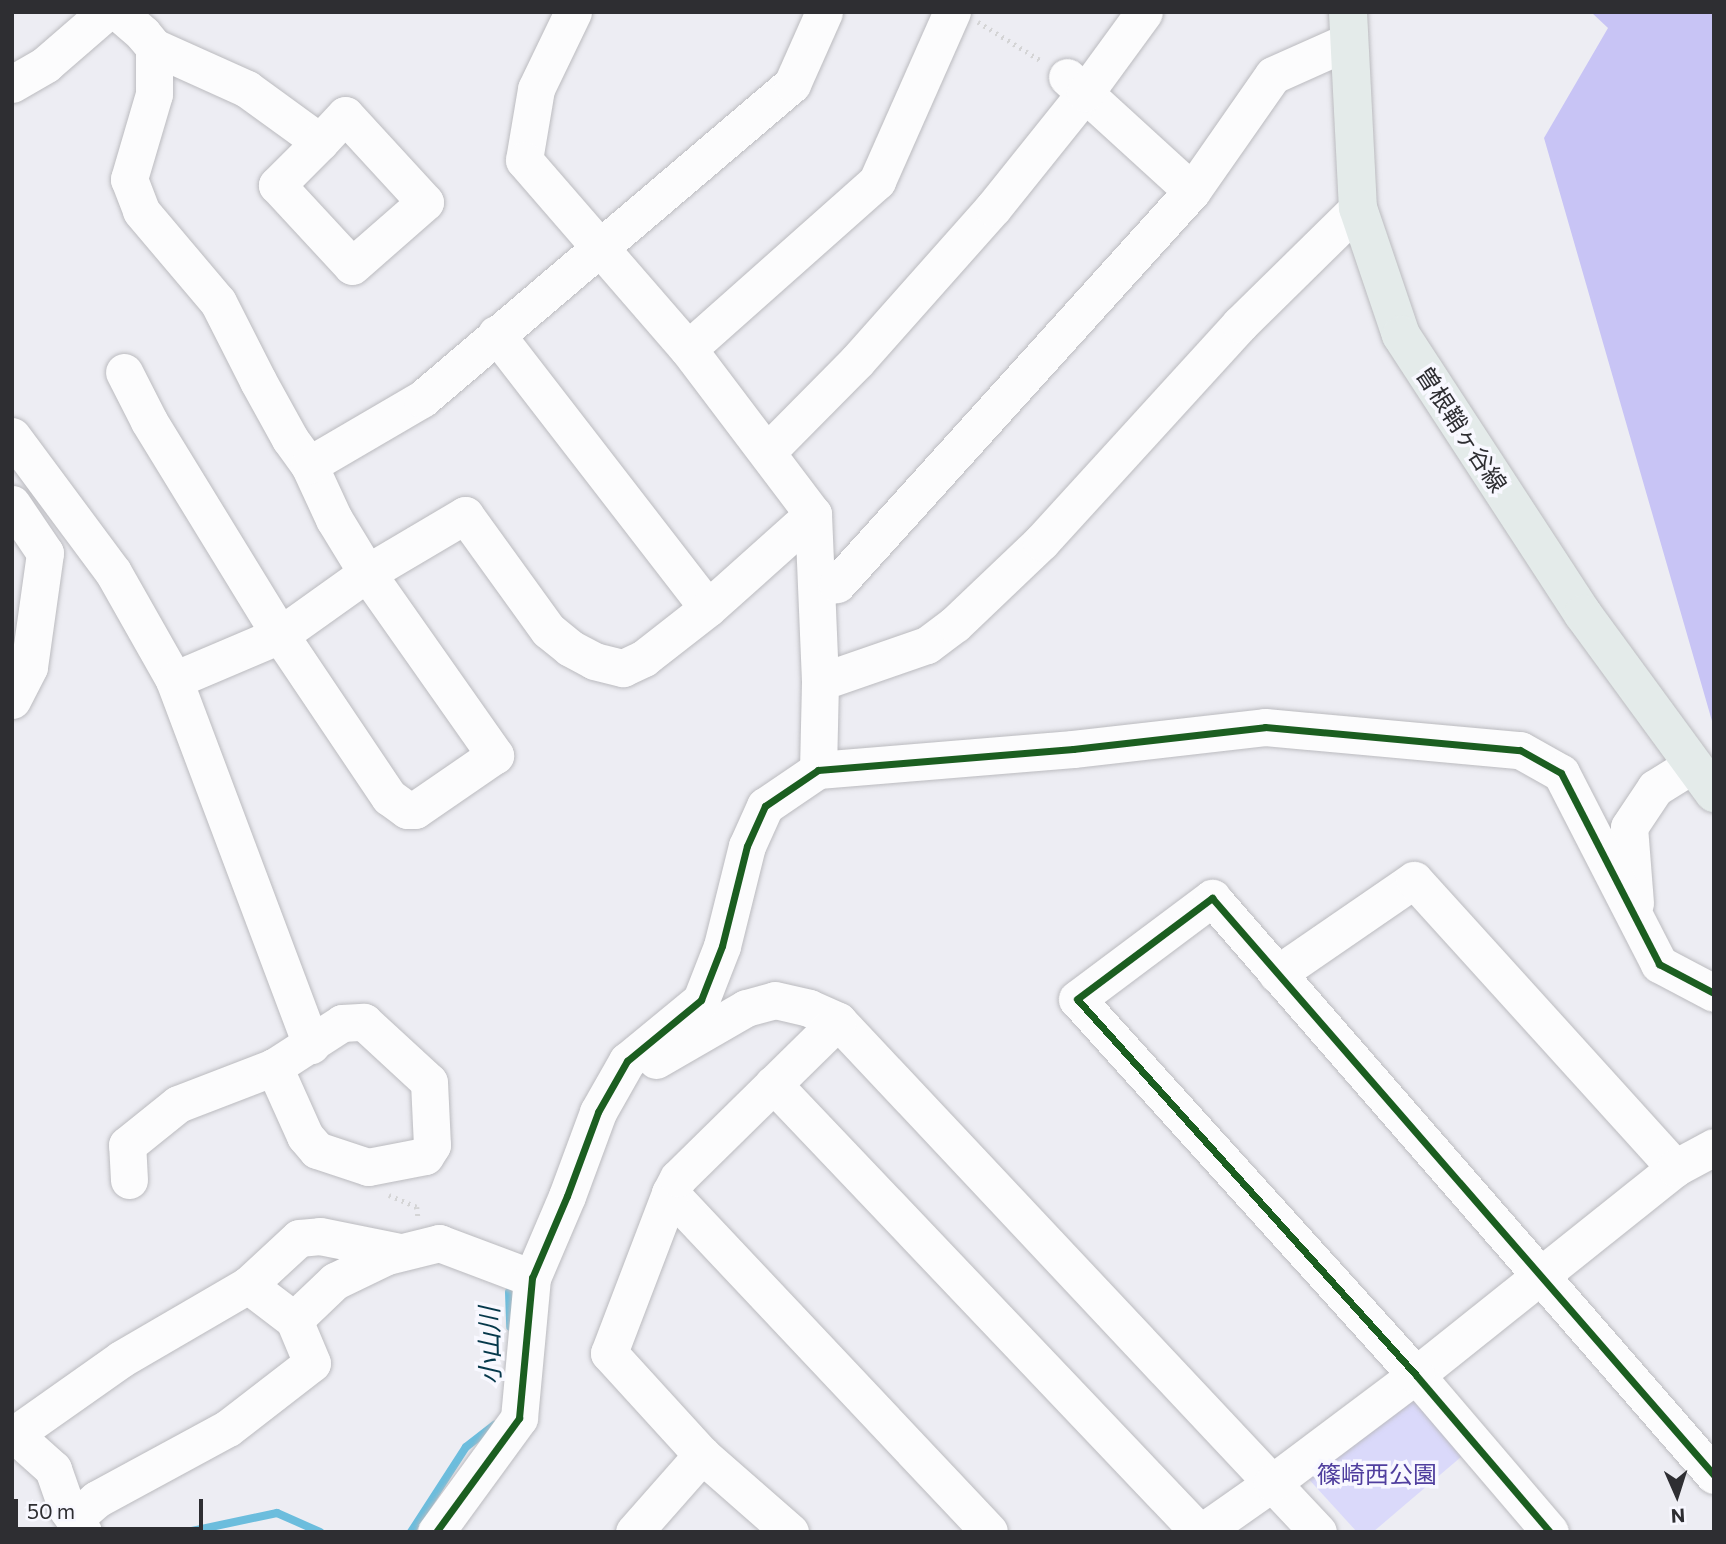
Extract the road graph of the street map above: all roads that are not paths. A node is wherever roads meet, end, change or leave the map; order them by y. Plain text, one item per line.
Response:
1 (106, 12) edge
2 (118, 12) edge
3 (573, 12) edge
4 (824, 12) edge
5 (1144, 12) edge
6 (963, 16) edge
7 (1348, 26) edge
8 (154, 47) junction
9 (12, 84) edge
10 (1076, 85) junction
11 (320, 142) dead end
12 (1192, 191) junction
13 (1358, 208) junction
14 (599, 246) junction
15 (496, 334) junction
16 (688, 349) junction
17 (124, 372) dead end
18 (12, 436) edge
19 (767, 452) junction
20 (309, 465) junction
21 (12, 504) edge
22 (813, 514) junction
23 (367, 573) junction
24 (817, 587) junction
25 (708, 608) junction
26 (280, 635) junction
27 (174, 680) junction
28 (820, 682) junction
29 (12, 700) edge
30 (818, 770) junction
31 (1703, 779) edge
32 (1637, 918) junction
33 (1277, 974) junction
34 (1714, 993) edge
35 (838, 1021) junction
36 (311, 1045) junction
37 (627, 1061) junction
38 (274, 1068) junction
39 (773, 1084) junction
40 (1714, 1147) edge
41 (1675, 1168) junction
42 (129, 1180) dead end
43 (670, 1193) junction
44 (412, 1249) junction
45 (1541, 1277) junction
46 (532, 1278) junction
47 (248, 1284) junction
48 (294, 1320) junction
49 (1416, 1375) junction
50 (14, 1435) edge
51 (702, 1455) junction
52 (1714, 1475) edge
53 (1272, 1483) junction
54 (78, 1525) edge
55 (436, 1532) edge
56 (634, 1532) edge
57 (790, 1532) edge
58 (989, 1532) edge
59 (1200, 1532) edge
60 (1318, 1532) edge
61 (1550, 1532) edge

1 - 9 street
2 - 8 street
3 - 14 street
4 - 14 street
5 - 10 street
6 - 16 street
7 - 12 street
7 - 13 main road, 曽根鞘ヶ谷線
8 - 11 street
8 - 20 street
10 - 12 street
10 - 19 street
12 - 24 street
13 - 28 street
13 - 31 main road, 曽根鞘ヶ谷線
14 - 15 street
14 - 16 street
15 - 20 street
15 - 25 street
16 - 19 street
17 - 26 street
18 - 27 street
19 - 22 street
20 - 23 street
21 - 29 street
22 - 24 street
22 - 25 street
23 - 25 street
23 - 26 street
23 - 26 street
24 - 28 street
26 - 27 street
27 - 36 street
28 - 30 street
30 - 32 street
30 - 37 street
31 - 32 street
32 - 34 street
33 - 41 street
33 - 45 street
33 - 49 street
35 - 37 street
35 - 39 street
35 - 53 street
36 - 38 street
36 - 38 street
37 - 46 street
38 - 42 street
39 - 43 street
39 - 59 street
40 - 41 street
41 - 45 street
43 - 51 street
43 - 58 street
44 - 46 street
44 - 47 street
44 - 48 street
45 - 49 street
45 - 52 street
46 - 55 street
47 - 48 street
47 - 50 street
48 - 54 street
49 - 53 street
49 - 61 street
50 - 54 street
51 - 56 street
51 - 57 street
53 - 59 street
53 - 60 street

